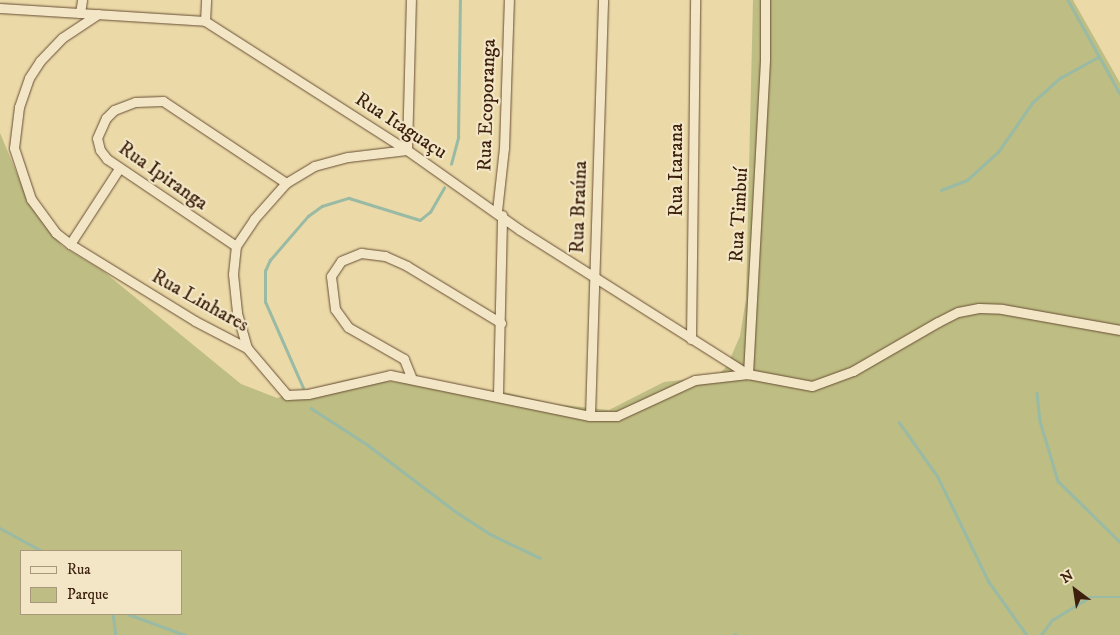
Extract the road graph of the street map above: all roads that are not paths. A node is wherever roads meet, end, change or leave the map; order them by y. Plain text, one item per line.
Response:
1 (82, 0) edge
2 (206, 0) edge
3 (411, 0) edge
4 (509, 0) edge
5 (603, 0) edge
6 (695, 0) edge
7 (764, 0) edge
8 (0, 8) edge
9 (80, 13) junction
10 (98, 14) junction
11 (205, 21) junction
12 (406, 150) junction
13 (118, 170) junction
14 (286, 183) junction
15 (500, 213) junction
16 (70, 244) junction
17 (236, 246) junction
18 (594, 276) junction
19 (501, 323) junction
20 (1120, 330) edge
21 (691, 340) junction
22 (247, 348) junction
23 (748, 374) junction
24 (412, 379) junction
25 (498, 395) junction
26 (590, 416) junction

1 - 9 street
2 - 11 street
3 - 12 street
4 - 15 street, Rua Ecoporanga
5 - 18 street, Rua Braúna
6 - 21 street, Rua Itarana
7 - 23 street, Rua Timbuí
8 - 9 street, Rua Itaguaçu
9 - 10 street, Rua Itaguaçu
10 - 11 street, Rua Itaguaçu
10 - 16 street, Rua Linhares
11 - 12 street, Rua Itaguaçu
12 - 14 street
12 - 15 street, Rua Itaguaçu
13 - 14 street, Rua Ipiranga
13 - 16 street
13 - 17 street, Rua Ipiranga
14 - 17 street
15 - 18 street, Rua Itaguaçu
15 - 19 street, Rua Ecoporanga
16 - 22 street, Rua Linhares
17 - 22 street
18 - 21 street, Rua Itaguaçu
18 - 26 street, Rua Braúna
19 - 24 street
19 - 25 street, Rua Ecoporanga
20 - 23 street
21 - 23 street, Rua Itaguaçu
22 - 24 street, Rua Linhares
23 - 26 street, Rua Linhares
24 - 25 street, Rua Linhares
25 - 26 street, Rua Linhares

